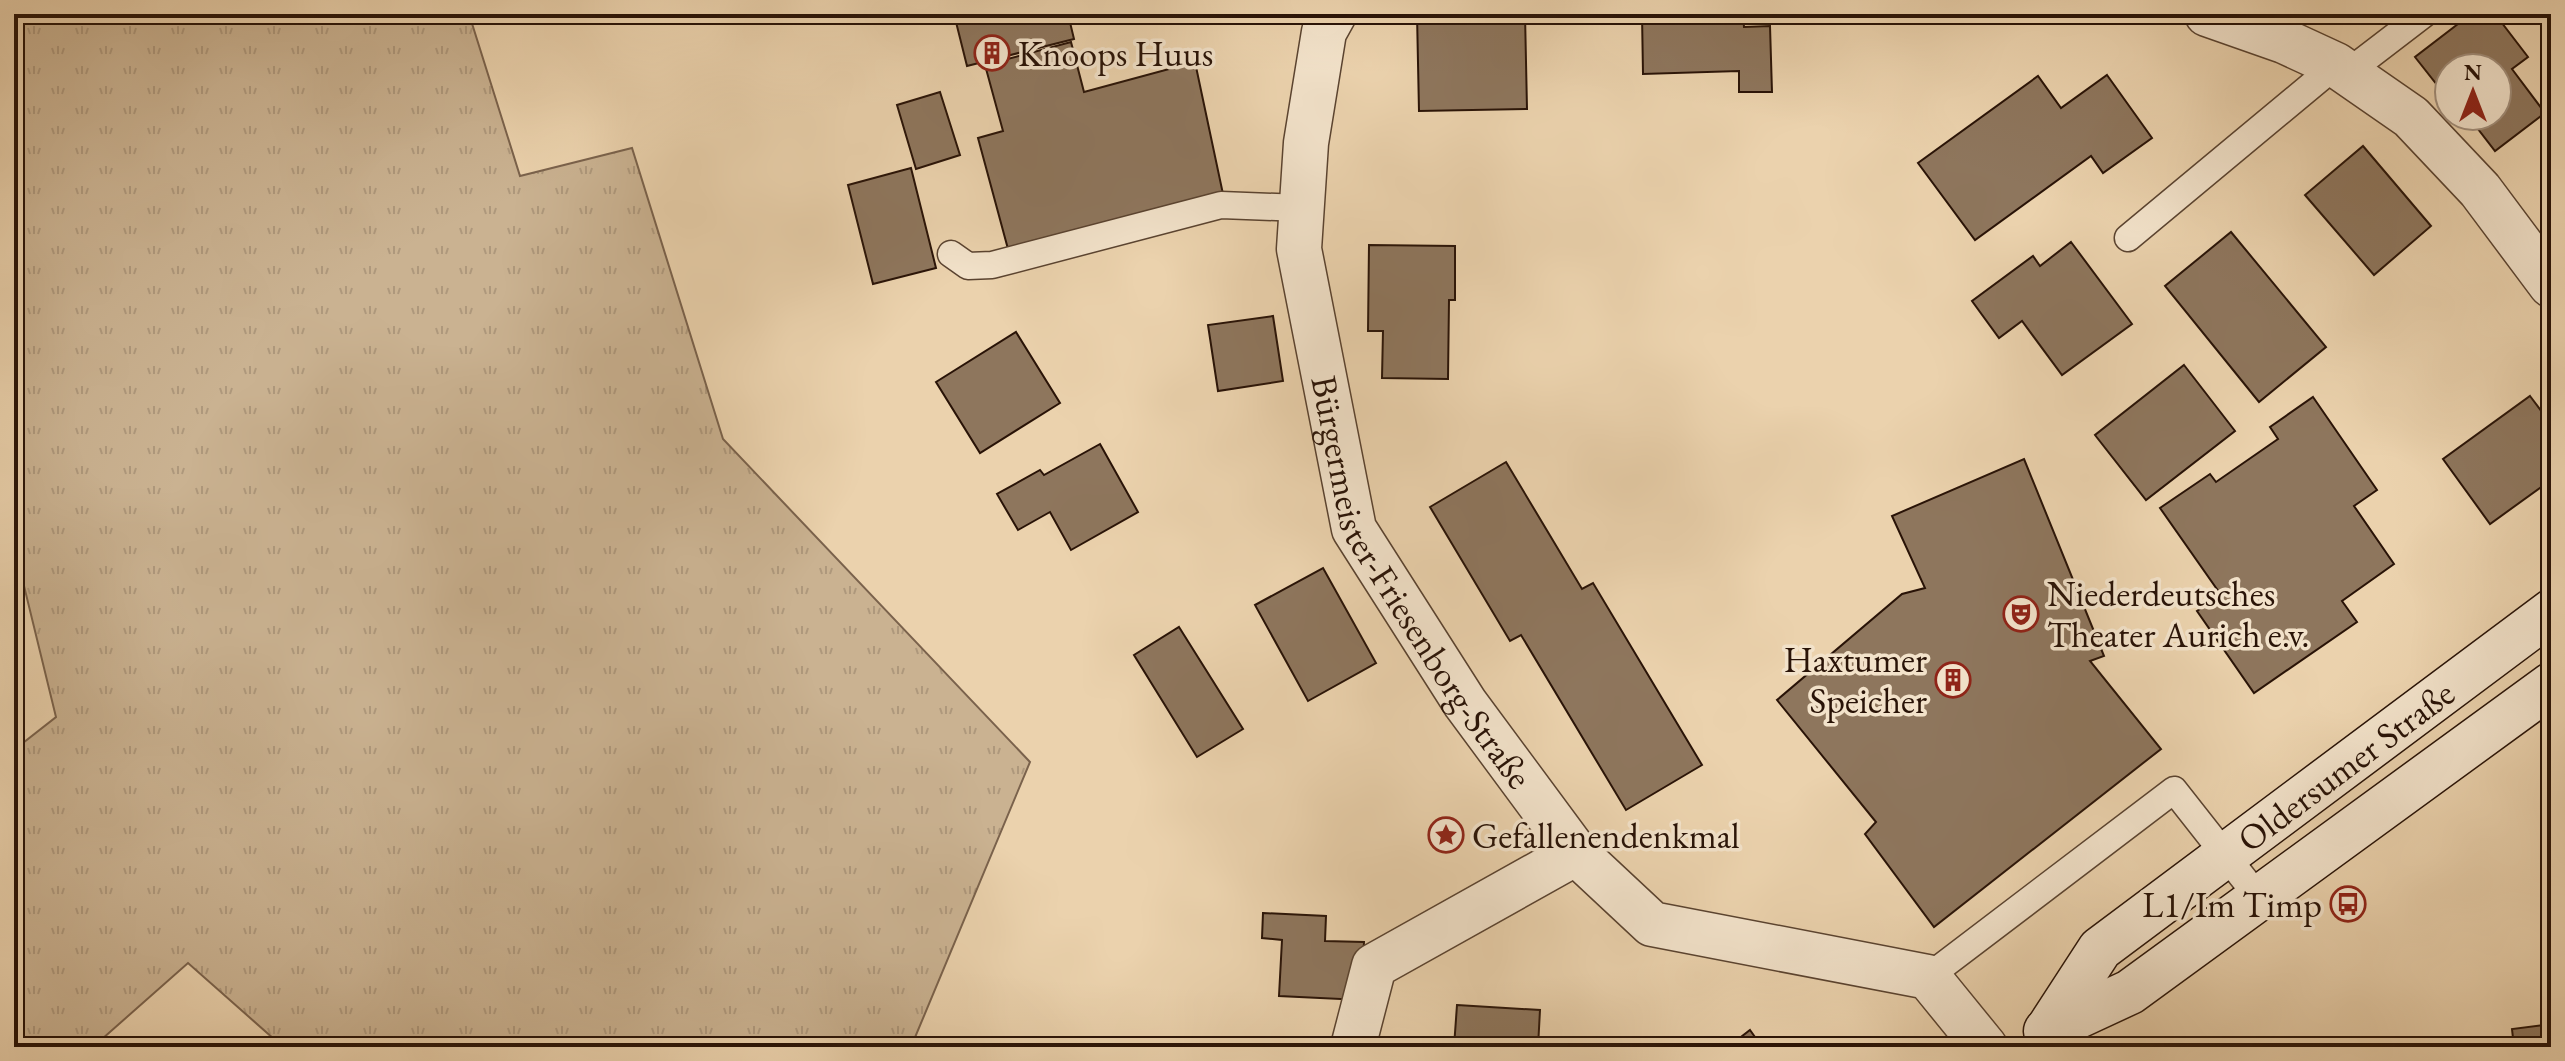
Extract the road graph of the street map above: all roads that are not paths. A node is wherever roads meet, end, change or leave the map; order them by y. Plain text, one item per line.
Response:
1 (1334, 14) edge
2 (2207, 14) edge
3 (2424, 14) edge
4 (2341, 69) junction
5 (1302, 208) junction
6 (2128, 238) dead end
7 (951, 254) dead end
8 (2551, 285) edge
9 (2551, 612) edge
10 (2551, 685) edge
11 (1576, 853) junction
12 (2227, 854) junction
13 (2259, 898) junction
14 (1928, 977) junction
15 (2037, 1038) edge
16 (1353, 1047) edge
17 (1985, 1047) edge

1 - 5 street, Bürgermeister-Friesenborg-Straße
2 - 4 street
3 - 4 lane
4 - 6 lane
4 - 8 street
5 - 7 lane
5 - 11 street, Bürgermeister-Friesenborg-Straße
9 - 12 street, Oldersumer Straße
10 - 13 street, Oldersumer Straße
11 - 14 street, Bürgermeister-Friesenborg-Straße
11 - 16 street
12 - 13 lane
12 - 14 lane
12 - 15 street, Oldersumer Straße
13 - 15 street, Oldersumer Straße
14 - 17 street

